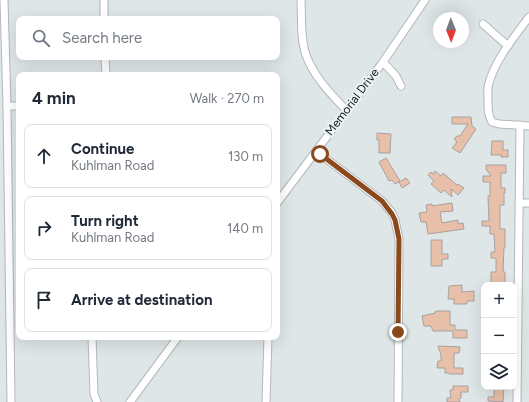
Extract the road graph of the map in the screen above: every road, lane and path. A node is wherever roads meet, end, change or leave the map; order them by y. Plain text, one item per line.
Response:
1 (4, 0) edge
2 (104, 0) edge
3 (301, 0) edge
4 (426, 0) edge
5 (104, 16) edge
6 (529, 17) edge
7 (483, 24) dead end
8 (508, 46) junction
9 (105, 60) edge
10 (383, 62) junction
11 (106, 72) edge
12 (401, 86) dead end
13 (7, 106) junction
14 (16, 106) edge
15 (346, 110) junction
16 (520, 125) junction
17 (529, 126) edge
18 (316, 151) junction
19 (280, 199) edge
20 (519, 203) junction
21 (529, 203) edge
22 (92, 340) edge
23 (176, 340) edge
24 (268, 340) edge
25 (11, 402) edge
26 (97, 402) edge
27 (130, 402) edge
28 (266, 402) edge
29 (398, 402) edge
30 (517, 402) edge

1 - 13 street
2 - 5 street
3 - 15 street
4 - 10 street, Memorial Drive
6 - 8 street
7 - 8 street
8 - 16 street
9 - 11 street
10 - 12 street
10 - 15 street, Memorial Drive
13 - 14 street
13 - 25 street
15 - 18 street, Memorial Drive
16 - 17 street
16 - 20 street
18 - 19 street, Memorial Drive
18 - 29 street
20 - 21 street
20 - 30 street
22 - 26 street
23 - 27 street
24 - 28 street

